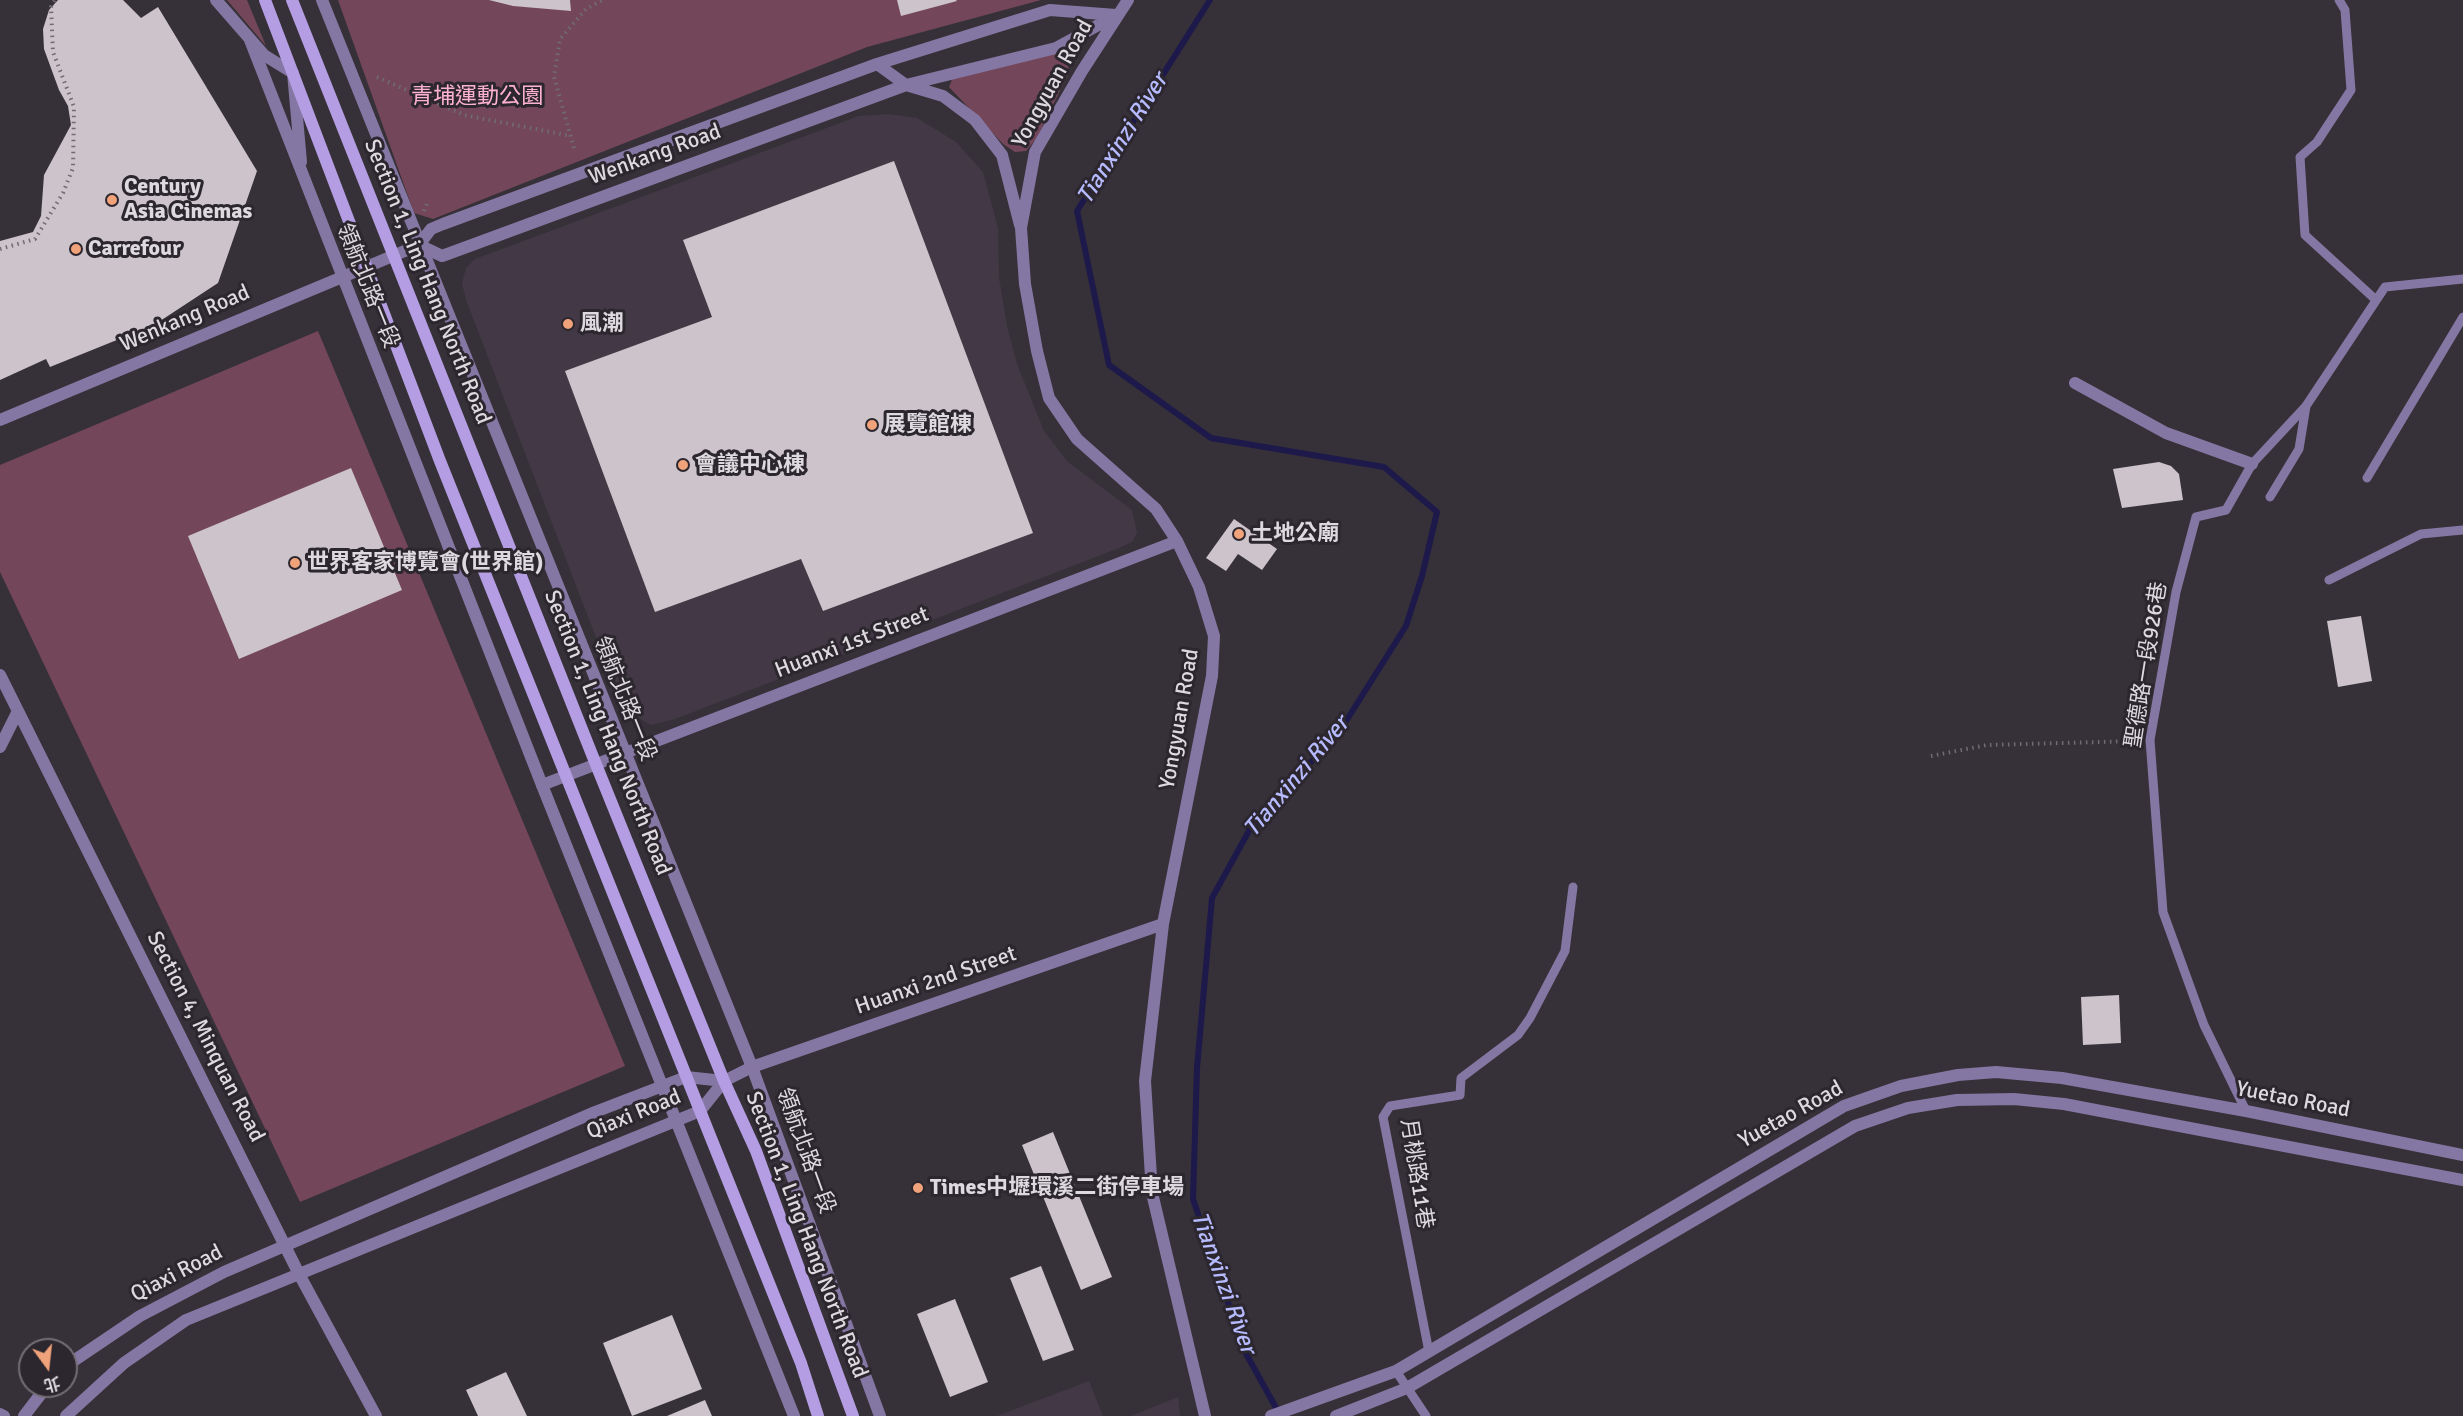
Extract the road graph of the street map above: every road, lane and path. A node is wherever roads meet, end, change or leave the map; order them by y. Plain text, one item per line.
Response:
1 (55, 0) edge
2 (216, 0) edge
3 (265, 0) edge
4 (292, 0) edge
5 (322, 0) edge
6 (603, 0) edge
7 (1128, 0) edge
8 (2339, 0) edge
9 (1116, 15) junction
10 (250, 40) junction
11 (877, 64) junction
12 (293, 73) junction
13 (377, 77) dead end
14 (906, 85) junction
15 (571, 136) junction
16 (574, 148) dead end
17 (302, 178) junction
18 (428, 201) dead end
19 (423, 214) dead end
20 (1021, 228) junction
21 (419, 245) junction
22 (0, 249) edge
23 (395, 256) junction
24 (367, 267) junction
25 (340, 276) junction
26 (2463, 279) edge
27 (2376, 300) junction
28 (2463, 317) edge
29 (2075, 383) dead end
30 (2306, 406) junction
31 (0, 420) edge
32 (2252, 464) junction
33 (2367, 478) dead end
34 (2270, 497) dead end
35 (2463, 530) edge
36 (1177, 541) junction
37 (2329, 580) dead end
38 (0, 675) edge
39 (17, 713) junction
40 (2150, 741) junction
41 (0, 747) edge
42 (623, 752) junction
43 (1931, 756) dead end
44 (595, 762) junction
45 (565, 774) junction
46 (542, 785) junction
47 (1573, 887) dead end
48 (1162, 924) junction
49 (752, 1067) junction
50 (686, 1077) junction
51 (724, 1081) junction
52 (661, 1086) junction
53 (700, 1111) junction
54 (2246, 1111) junction
55 (675, 1121) junction
56 (2463, 1155) edge
57 (2463, 1180) edge
58 (1713, 1184) junction
59 (1724, 1203) junction
60 (286, 1246) junction
61 (299, 1274) junction
62 (1429, 1352) junction
63 (78, 1358) edge
64 (1396, 1371) junction
65 (1407, 1388) junction
66 (38, 1398) edge
67 (0, 1414) edge
68 (4, 1416) edge
69 (24, 1416) edge
70 (66, 1416) edge
71 (376, 1416) edge
72 (794, 1416) edge
73 (818, 1416) edge
74 (853, 1416) edge
75 (879, 1416) edge
76 (1205, 1416) edge
77 (1270, 1416) edge
78 (1337, 1416) edge
79 (1426, 1416) edge

1 - 22 path
2 - 10 street
3 - 12 main road
4 - 23 main road, Section 1, Ling Hang North Road
5 - 21 street, 領航北路一段
6 - 15 path
7 - 9 street, Yongyuan Road
8 - 27 lane
9 - 11 street, Wenkang Road
9 - 14 street, Wenkang Road
9 - 20 street, Yongyuan Road
10 - 12 street
10 - 17 street, 領航北路一段
11 - 14 street
11 - 21 street, Wenkang Road
12 - 17 street
12 - 24 main road
13 - 15 path
14 - 20 street
14 - 21 street, Wenkang Road
15 - 16 path
17 - 25 street, 領航北路一段
18 - 19 path
20 - 36 street, Yongyuan Road
21 - 23 street, Wenkang Road
21 - 42 street, 領航北路一段
23 - 24 street, Wenkang Road
23 - 44 main road, Section 1, Ling Hang North Road
24 - 25 street, Wenkang Road
24 - 45 main road
25 - 31 street, Wenkang Road
25 - 46 street, 領航北路一段
26 - 27 lane, 聖德路一段926巷
27 - 30 lane, 聖德路一段926巷
28 - 33 lane
29 - 32 street
30 - 32 lane, 聖德路一段926巷
30 - 34 lane, 聖德路一段926巷
32 - 40 lane, 聖德路一段926巷
35 - 37 lane
36 - 42 street, Huanxi 1st Street
36 - 48 street, Yongyuan Road
38 - 39 street, Section 4, Minquan Road
39 - 41 street
39 - 60 street, Section 4, Minquan Road
40 - 43 path
40 - 54 lane, 聖德路一段926巷
42 - 44 street, Huanxi 1st Street
42 - 49 street, 領航北路一段
44 - 45 street, Huanxi 1st Street
44 - 51 main road, Section 1, Ling Hang North Road
45 - 46 street, Huanxi 1st Street
45 - 50 main road
46 - 52 street, 領航北路一段
47 - 62 lane, 月桃路11巷
48 - 49 street, Huanxi 2nd Street
48 - 76 street, Yongyuan Road
49 - 51 street, Huanxi 2nd Street
49 - 75 street, 領航北路一段
50 - 51 street, Qiaxi Road
50 - 52 street, Qiaxi Road
50 - 53 main road
51 - 53 street, Qiaxi Road
51 - 74 main road, Section 1, Ling Hang North Road
52 - 55 street, 領航北路一段
52 - 60 street, Qiaxi Road
53 - 55 street, Qiaxi Road
53 - 73 main road
54 - 56 street, Yuetao Road
54 - 58 street, Yuetao Road
55 - 61 street, Qiaxi Road
55 - 72 street, 領航北路一段
57 - 59 street, Yuetao Road
58 - 59 street
58 - 62 street, Yuetao Road
59 - 65 street, Yuetao Road
60 - 61 street, Section 4, Minquan Road
60 - 63 street, Qiaxi Road
61 - 70 street, Qiaxi Road
61 - 71 street, Section 4, Minquan Road
62 - 64 street, Yuetao Road
64 - 65 lane
64 - 77 street, Yuetao Road
65 - 78 street, Yuetao Road
65 - 79 lane
66 - 69 street
67 - 68 street

